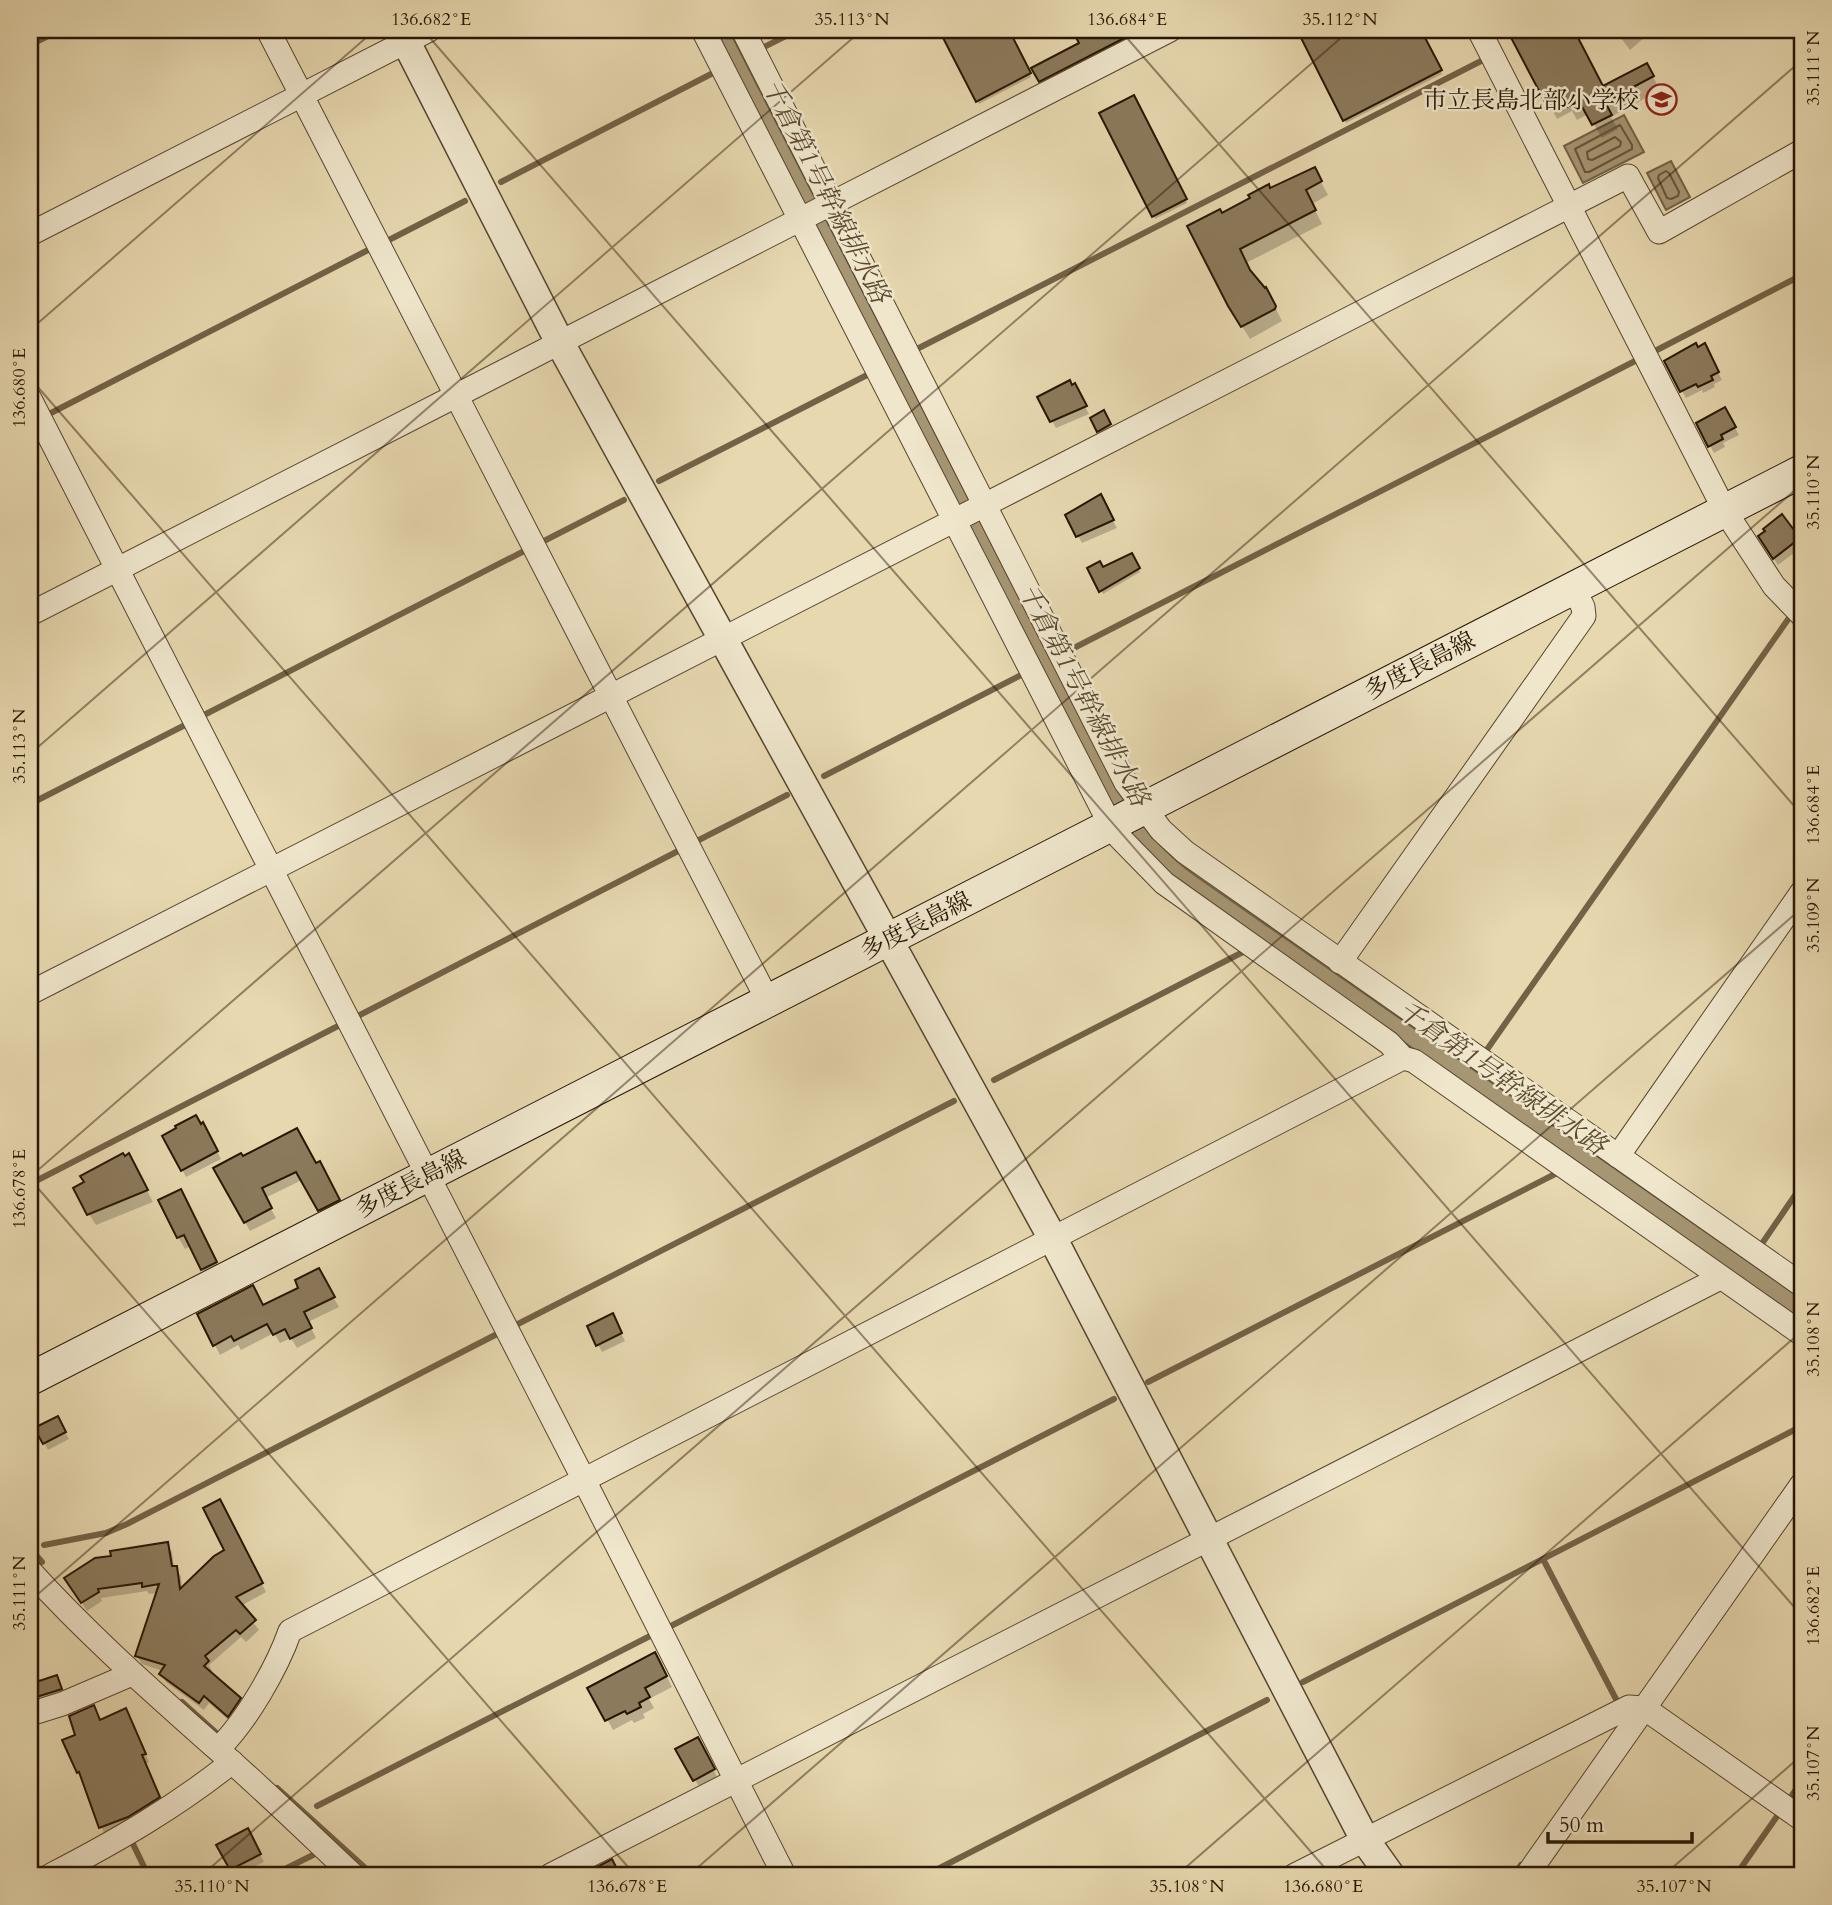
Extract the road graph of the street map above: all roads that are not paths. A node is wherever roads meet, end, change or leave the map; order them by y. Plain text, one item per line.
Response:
1 (268, 30) edge
2 (704, 30) edge
3 (743, 30) edge
4 (1170, 30) edge
5 (1479, 30) edge
6 (411, 34) edge
7 (302, 95) junction
8 (1802, 150) edge
9 (829, 205) junction
10 (1569, 206) junction
11 (802, 219) junction
12 (30, 234) edge
13 (560, 343) junction
14 (457, 396) junction
15 (30, 399) edge
16 (1802, 471) edge
17 (1726, 511) junction
18 (970, 513) junction
19 (117, 569) junction
20 (1573, 587) junction
21 (30, 614) edge
22 (1802, 615) edge
23 (724, 639) junction
24 (611, 696) junction
25 (1128, 817) junction
26 (270, 870) junction
27 (1802, 892) edge
28 (888, 940) junction
29 (1340, 962) junction
30 (30, 993) edge
31 (768, 1001) junction
32 (1404, 1058) junction
33 (1618, 1156) junction
34 (427, 1176) junction
35 (1054, 1239) junction
36 (1720, 1278) junction
37 (1802, 1285) edge
38 (1802, 1334) edge
39 (30, 1379) edge
40 (584, 1480) junction
41 (1802, 1484) edge
42 (1209, 1540) junction
43 (30, 1572) edge
44 (132, 1674) junction
45 (1644, 1709) junction
46 (30, 1714) edge
47 (227, 1747) junction
48 (735, 1781) junction
49 (1802, 1819) edge
50 (1365, 1840) junction
51 (51, 1875) edge
52 (353, 1875) edge
53 (551, 1875) edge
54 (784, 1875) edge
55 (1296, 1875) edge
56 (1390, 1875) edge
57 (1527, 1875) edge

1 - 7 street
2 - 11 street
3 - 9 street
4 - 9 street
5 - 10 street
6 - 7 street
6 - 13 street
7 - 12 street
7 - 14 street
8 - 10 street
9 - 11 street
9 - 18 street
10 - 17 street
10 - 18 street
11 - 13 street
11 - 18 street
13 - 14 street
13 - 23 street
14 - 19 street
14 - 24 street
15 - 19 street
16 - 17 main road, 多度長島線
17 - 20 main road, 多度長島線
17 - 22 street
18 - 23 street
18 - 25 street
18 - 25 street
19 - 21 street
19 - 26 street
20 - 25 main road, 多度長島線
20 - 29 street
23 - 24 street
23 - 28 street
24 - 26 street
24 - 31 street
25 - 28 main road, 多度長島線
25 - 29 street
25 - 32 street
26 - 30 street
26 - 34 street
27 - 33 street
28 - 31 main road, 多度長島線
28 - 35 street
29 - 33 street
31 - 34 main road, 多度長島線
32 - 35 street
32 - 36 street
33 - 37 street
34 - 39 main road, 多度長島線
34 - 40 street
35 - 40 street
35 - 42 street
36 - 38 street
36 - 42 street
40 - 47 street
40 - 48 street
41 - 45 street
42 - 48 street
42 - 50 street
43 - 44 street
44 - 46 street
44 - 47 street
45 - 49 street
45 - 50 street
45 - 57 street
47 - 51 street
47 - 52 street
48 - 53 street
48 - 54 street
50 - 55 street
50 - 56 street

